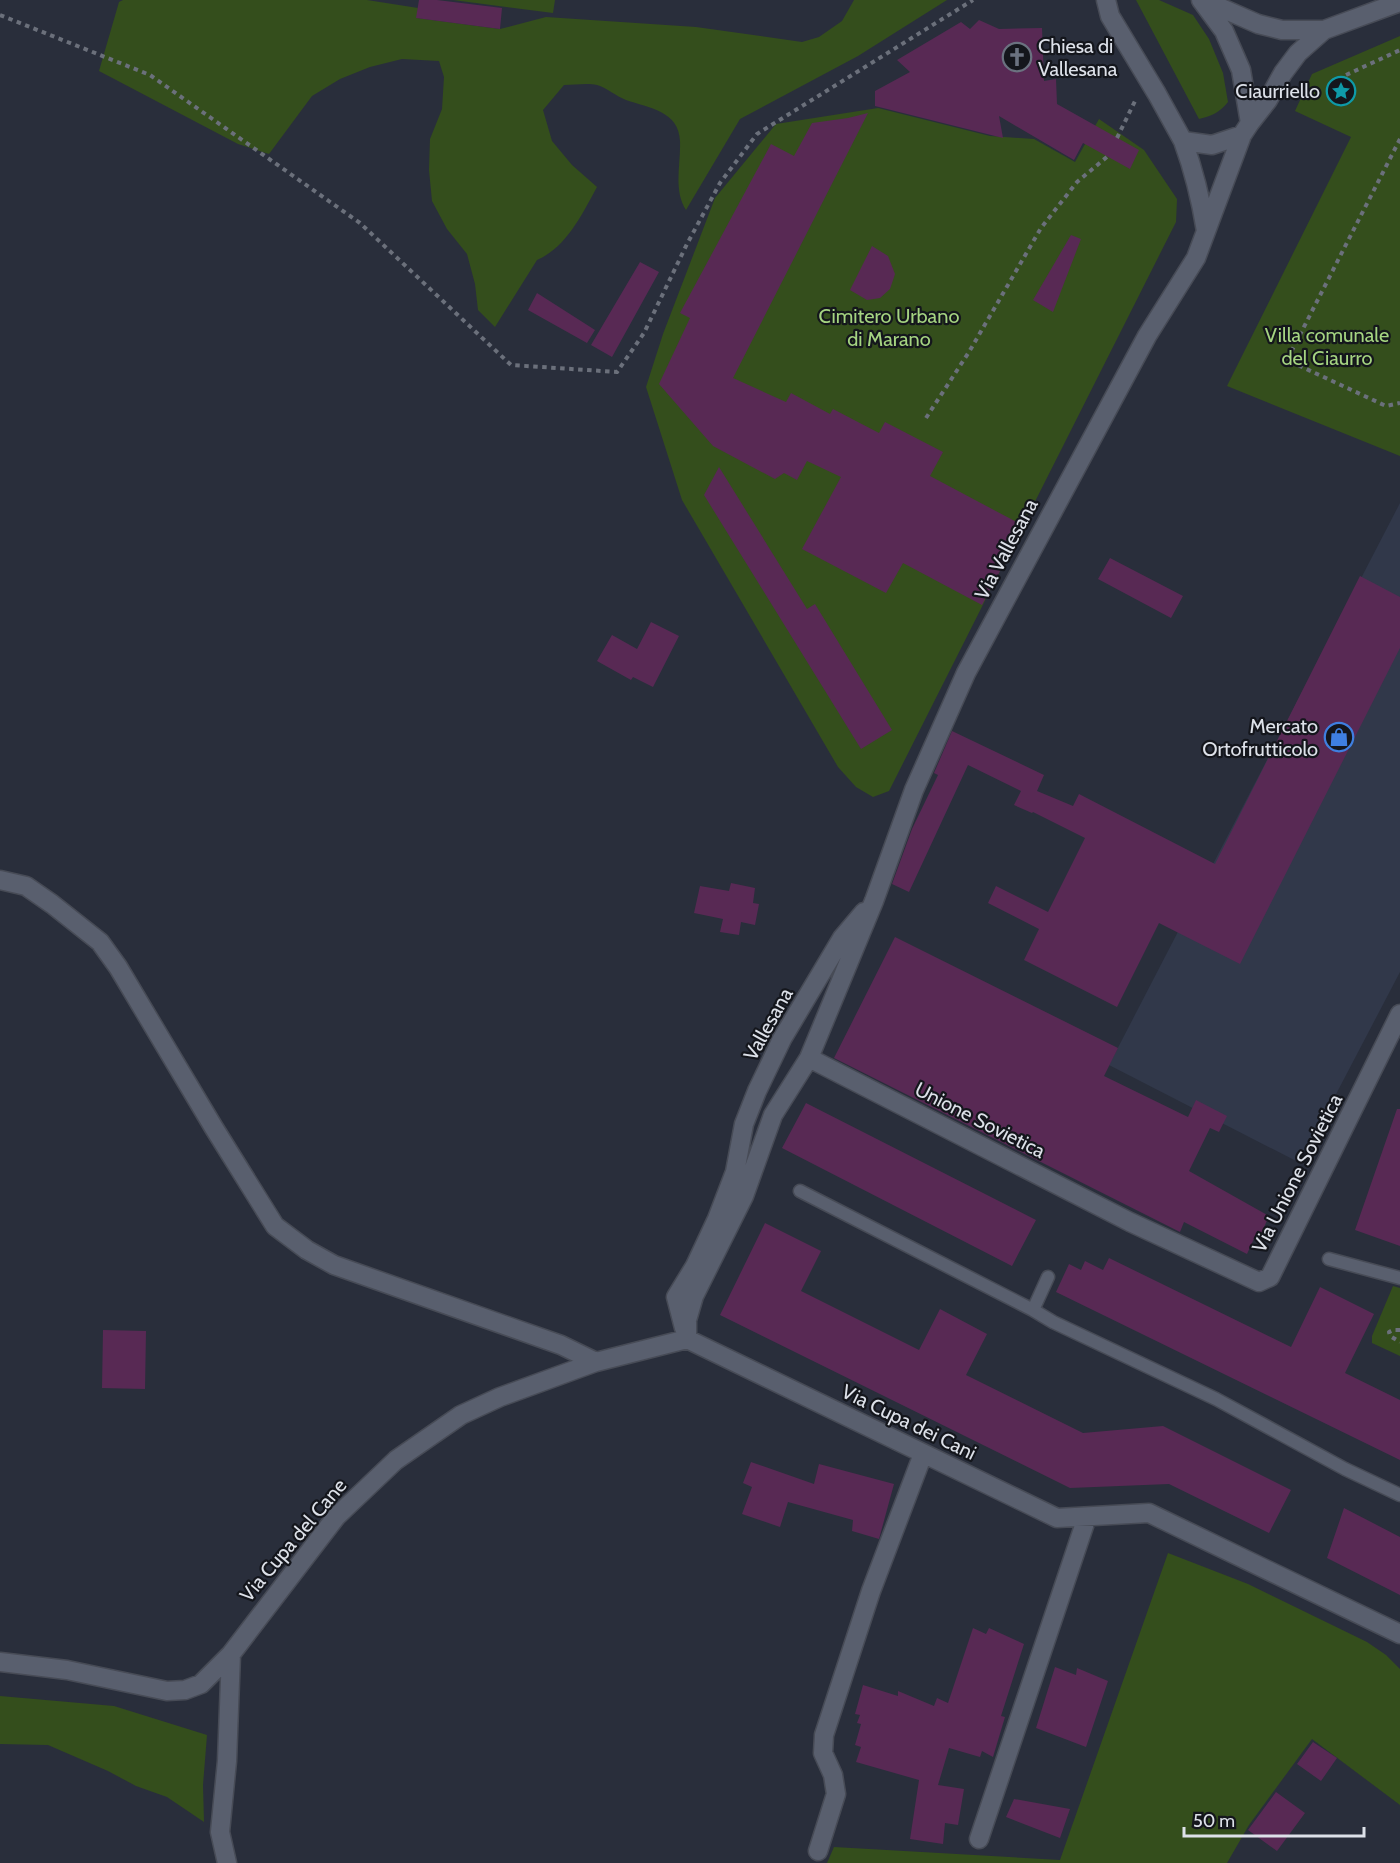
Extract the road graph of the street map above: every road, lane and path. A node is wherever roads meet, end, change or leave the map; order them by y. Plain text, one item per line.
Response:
1 (973, 0) edge
2 (1106, 0) edge
3 (1202, 0) edge
4 (1400, 2) edge
5 (0, 15) edge
6 (1324, 30) junction
7 (1400, 50) edge
8 (1346, 75) dead end
9 (1147, 77) junction
10 (1246, 129) junction
11 (1117, 138) dead end
12 (1400, 139) edge
13 (1183, 141) junction
14 (1108, 156) dead end
15 (1206, 233) junction
16 (1400, 403) edge
17 (926, 418) dead end
18 (0, 880) edge
19 (874, 901) junction
20 (1400, 1014) edge
21 (809, 1058) junction
22 (800, 1191) dead end
23 (1130, 1222) joint
24 (1329, 1259) dead end
25 (1048, 1277) dead end
26 (1400, 1278) edge
27 (1033, 1310) junction
28 (1400, 1330) edge
29 (687, 1339) junction
30 (1400, 1342) edge
31 (596, 1362) junction
32 (923, 1454) junction
33 (1400, 1495) edge
34 (1087, 1517) junction
35 (1400, 1634) edge
36 (231, 1654) junction
37 (0, 1662) edge
38 (979, 1839) dead end
39 (818, 1851) dead end
40 (227, 1863) edge

1 - 5 path
2 - 9 street
3 - 6 street
3 - 10 street
4 - 6 street
6 - 10 street
7 - 8 path
9 - 11 path
9 - 13 street
10 - 13 street
10 - 15 street, Via Vallesana
12 - 16 path
13 - 15 street
14 - 17 path
15 - 19 street, Via Vallesana
18 - 31 street
19 - 21 street
19 - 29 street, Vallesana
20 - 23 street, Via Unione Sovietica
21 - 23 street, Unione Sovietica
21 - 29 street
22 - 27 lane
24 - 26 lane
25 - 27 lane
27 - 33 lane
28 - 30 path
29 - 31 street, Via Cupa del Cane
29 - 32 street, Via Cupa dei Cani
31 - 36 street, Via Cupa del Cane
32 - 34 street, Via Cupa dei Cani
32 - 39 street
34 - 35 street, Via Cupa dei Cani
34 - 38 street
36 - 37 street, Via Cupa del Cane
36 - 40 street

